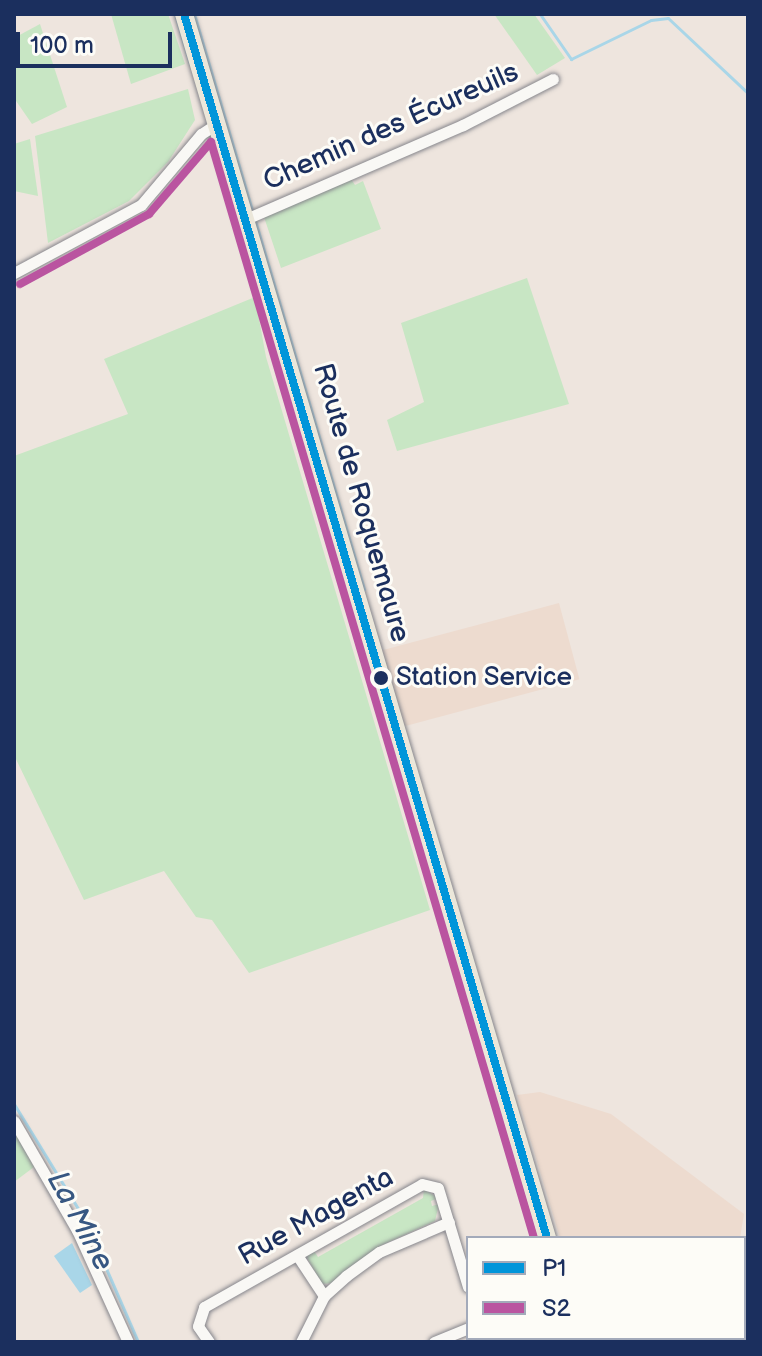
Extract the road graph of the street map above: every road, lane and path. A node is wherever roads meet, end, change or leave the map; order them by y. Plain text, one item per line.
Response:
1 (184, 14) edge
2 (553, 79) dead end
3 (218, 123) junction
4 (248, 218) junction
5 (14, 273) edge
6 (14, 1121) edge
7 (449, 1222) junction
8 (546, 1236) edge
9 (297, 1255) junction
10 (466, 1280) edge
11 (324, 1296) junction
12 (466, 1329) edge
13 (128, 1342) edge
14 (209, 1342) edge
15 (301, 1342) edge
16 (434, 1342) edge

1 - 3 main road, Route de Roquemaure
2 - 4 street, Chemin des Écureuils
3 - 4 main road, Route de Roquemaure
3 - 5 street
4 - 8 main road, Route de Roquemaure
6 - 13 street
7 - 9 street, Rue Magenta
7 - 10 street, Rue Magenta
7 - 11 street
9 - 11 street
9 - 14 street, Rue Magenta
11 - 15 street
12 - 16 street

